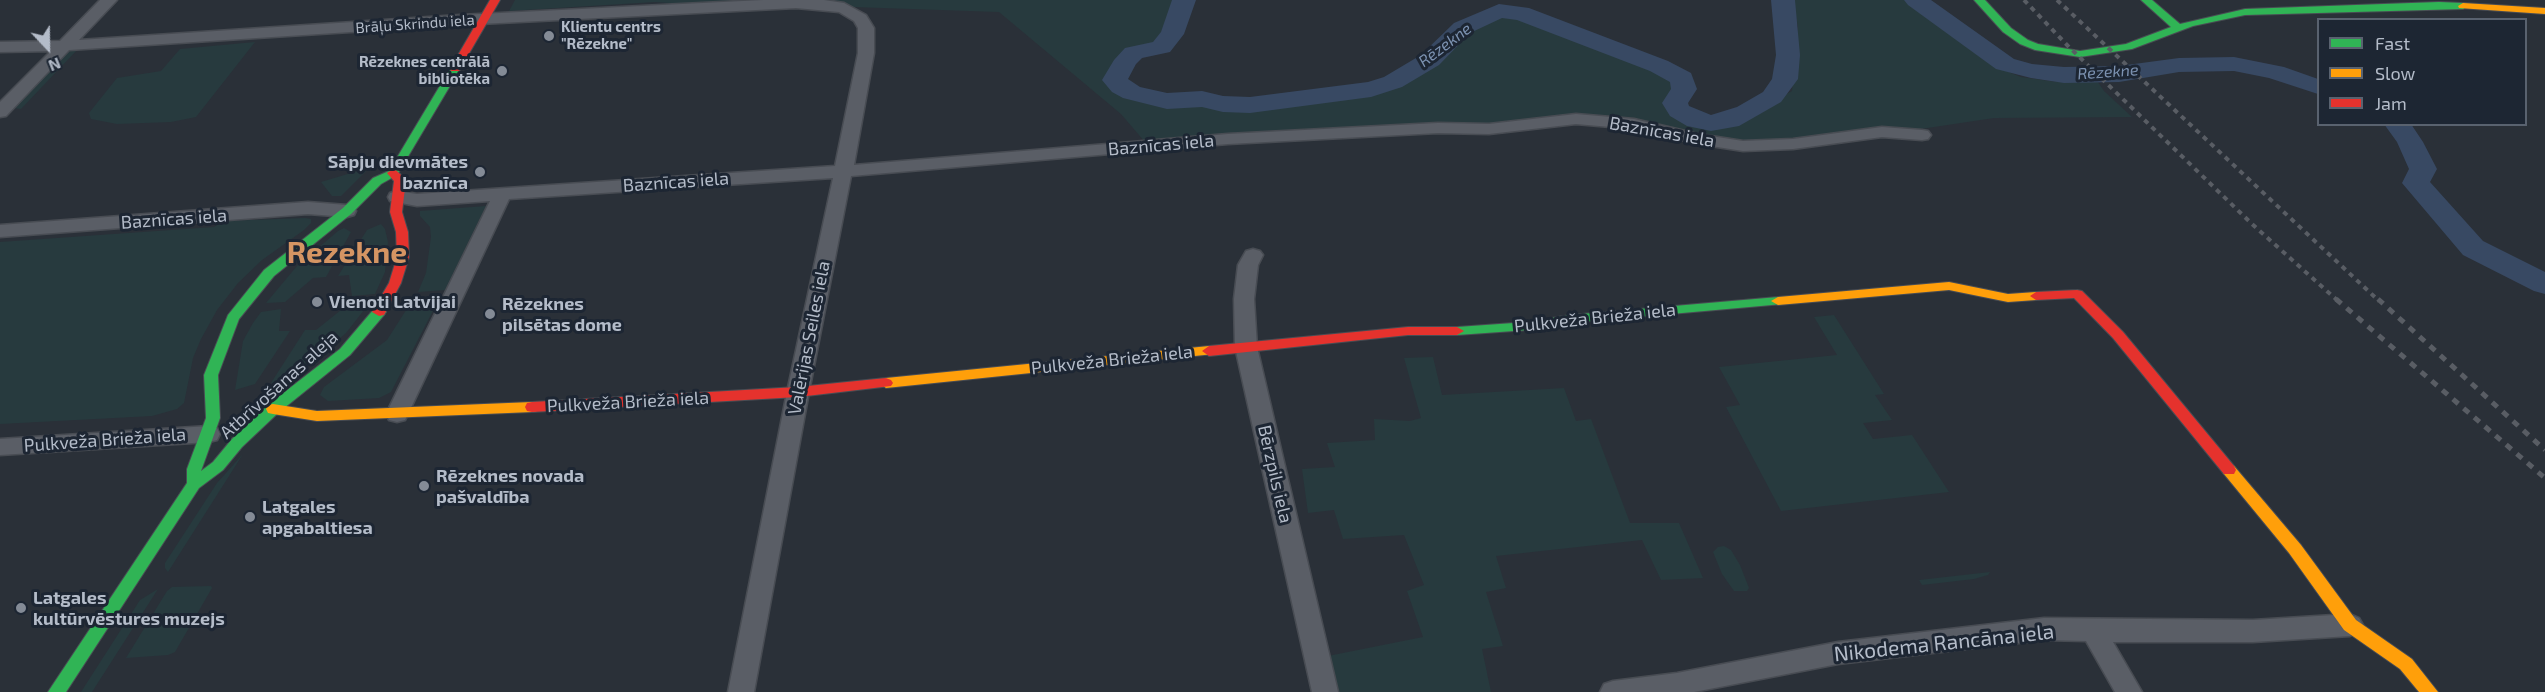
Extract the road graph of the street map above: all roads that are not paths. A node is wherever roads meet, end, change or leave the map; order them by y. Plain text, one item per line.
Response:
1 (109, 0) edge
2 (495, 0) edge
3 (1979, 0) edge
4 (2146, 0) edge
5 (2461, 3) edge
6 (830, 5) joint
7 (2545, 11) edge
8 (483, 20) junction
9 (2172, 31) junction
10 (66, 45) junction
11 (0, 47) edge
12 (0, 112) edge
13 (1922, 135) dead end
14 (844, 171) junction
15 (393, 173) junction
16 (502, 195) junction
17 (396, 205) junction
18 (347, 212) junction
19 (0, 231) edge
20 (1253, 255) dead end
21 (1246, 347) junction
22 (798, 392) junction
23 (212, 403) junction
24 (227, 409) dead end
25 (273, 409) junction
26 (250, 411) dead end
27 (397, 414) junction
28 (209, 434) junction
29 (0, 447) edge
30 (194, 484) junction
31 (2350, 625) junction
32 (2092, 631) junction
33 (57, 692) edge
34 (741, 692) edge
35 (1325, 692) edge
36 (1613, 692) edge
37 (2129, 692) edge
38 (2429, 692) edge

1 - 10 street
2 - 8 main road, Atbrīvošanas aleja
3 - 9 main road
4 - 9 main road
5 - 7 main road
5 - 9 main road
6 - 8 street, Brāļu Skrindu iela
6 - 14 street, Valērijas Seiles iela
8 - 10 street, Brāļu Skrindu iela
8 - 15 main road, Atbrīvošanas aleja
10 - 11 street, Brāļu Skrindu iela
10 - 12 street
13 - 14 street, Baznīcas iela
14 - 16 street, Baznīcas iela
14 - 22 street, Valērijas Seiles iela
15 - 17 main road, Atbrīvošanas aleja
15 - 18 main road, Atbrīvošanas aleja
16 - 17 street, Baznīcas iela
16 - 27 street
17 - 18 main road
17 - 25 main road, Atbrīvošanas aleja
18 - 19 street, Baznīcas iela
18 - 23 main road, Atbrīvošanas aleja
20 - 21 street, Bērzpils iela
21 - 22 main road, Pulkveža Brieža iela
21 - 31 main road, Pulkveža Brieža iela
21 - 35 street, Bērzpils iela
22 - 27 main road, Pulkveža Brieža iela
22 - 34 street, Valērijas Seiles iela
23 - 24 main road
23 - 28 main road, Atbrīvošanas aleja
25 - 26 main road, Pulkveža Brieža iela
25 - 27 main road, Pulkveža Brieža iela
25 - 30 main road, Atbrīvošanas aleja
28 - 29 street, Pulkveža Brieža iela
28 - 30 main road, Atbrīvošanas aleja
30 - 33 main road, Atbrīvošanas aleja
31 - 32 street, Nikodema Rancāna iela
31 - 38 main road, Pulkveža Brieža iela
32 - 36 street, Nikodema Rancāna iela
32 - 37 street

